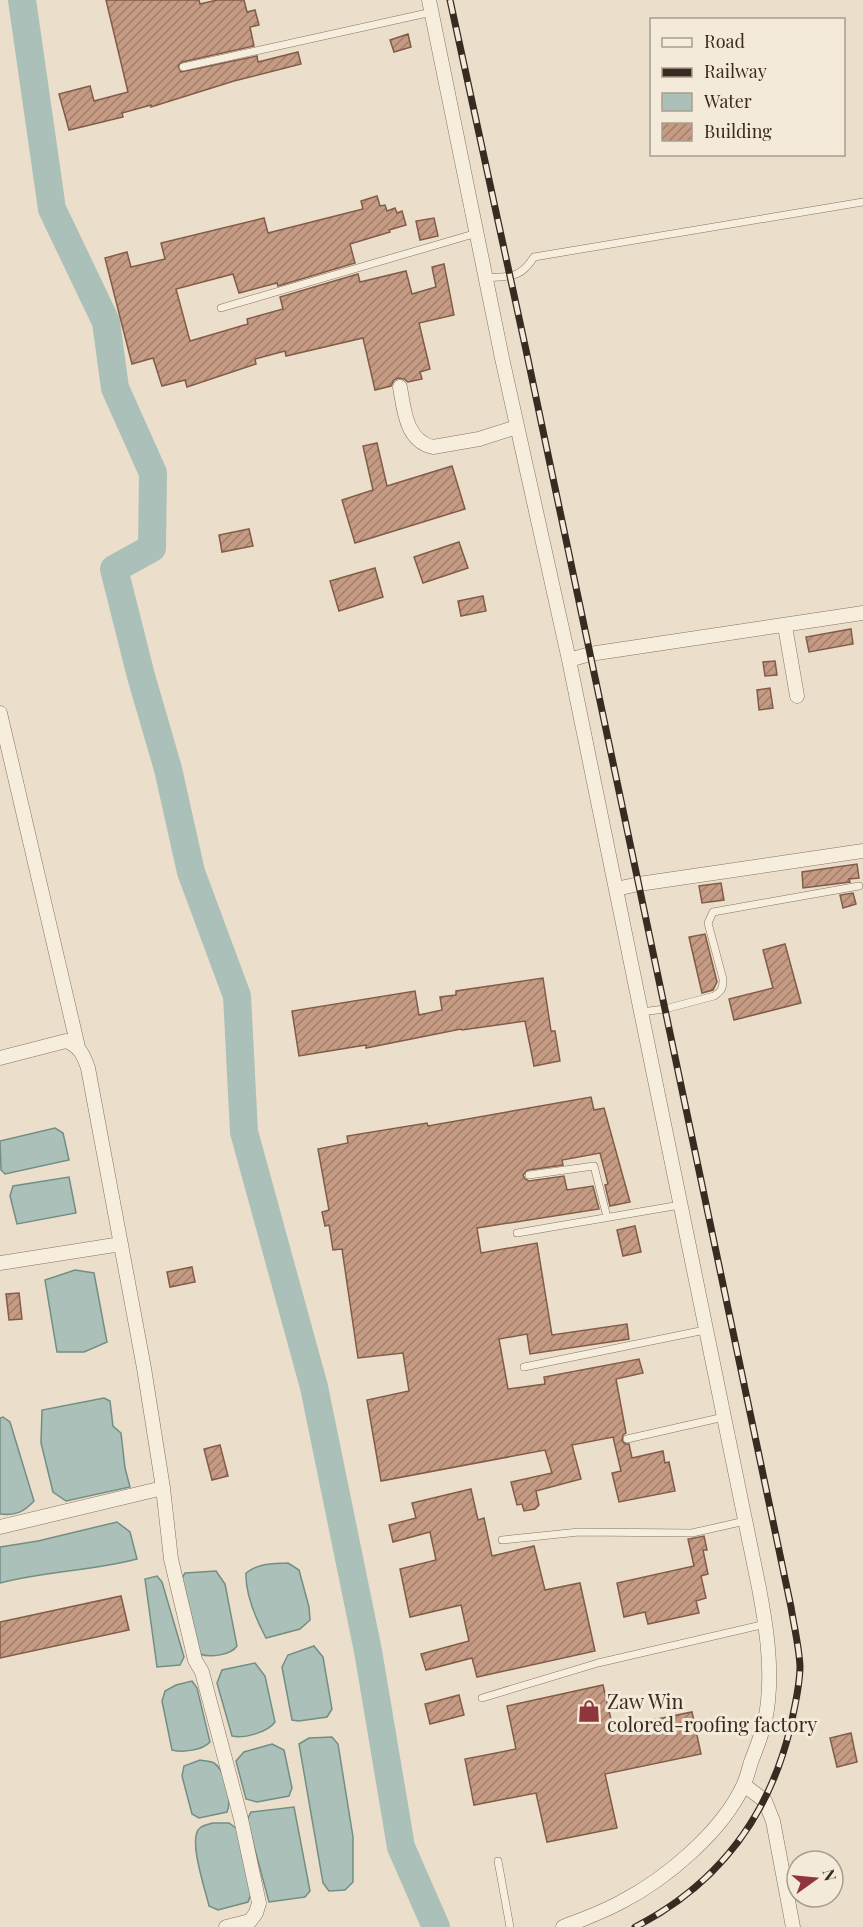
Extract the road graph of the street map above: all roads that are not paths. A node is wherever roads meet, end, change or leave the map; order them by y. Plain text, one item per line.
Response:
1 (431, 6) edge
2 (183, 67) dead end
3 (863, 202) edge
4 (477, 234) junction
5 (486, 279) junction
6 (221, 308) dead end
7 (400, 387) dead end
8 (517, 427) junction
9 (863, 613) edge
10 (784, 626) junction
11 (568, 660) junction
12 (797, 696) dead end
13 (0, 713) edge
14 (863, 851) edge
15 (859, 886) dead end
16 (616, 890) junction
17 (641, 1012) junction
18 (78, 1047) junction
19 (0, 1058) edge
20 (529, 1176) dead end
21 (680, 1205) junction
22 (607, 1217) junction
23 (517, 1233) dead end
24 (122, 1245) junction
25 (0, 1263) edge
26 (705, 1330) junction
27 (524, 1367) dead end
28 (724, 1417) junction
29 (627, 1439) dead end
30 (163, 1488) junction
31 (745, 1521) junction
32 (0, 1527) edge
33 (502, 1540) dead end
34 (766, 1624) junction
35 (482, 1698) dead end
36 (744, 1785) junction
37 (498, 1861) dead end
38 (226, 1927) edge
39 (510, 1927) edge
40 (563, 1927) edge
41 (793, 1927) edge

1 - 2 lane
1 - 4 street
3 - 5 lane
4 - 5 street
4 - 6 lane
5 - 8 street
7 - 8 street
8 - 11 street
9 - 10 street
10 - 11 street
10 - 12 street
11 - 16 street
13 - 18 street
14 - 16 street
15 - 17 lane
16 - 17 street
17 - 21 street
18 - 19 street
18 - 24 street
20 - 22 lane
21 - 22 lane
21 - 26 street
22 - 23 lane
24 - 25 street
24 - 30 street
26 - 27 lane
26 - 28 street
28 - 29 lane
28 - 31 street
30 - 32 street
30 - 38 street
31 - 33 lane
31 - 34 street
34 - 35 lane
34 - 36 street
36 - 40 street
36 - 41 street
37 - 39 lane

